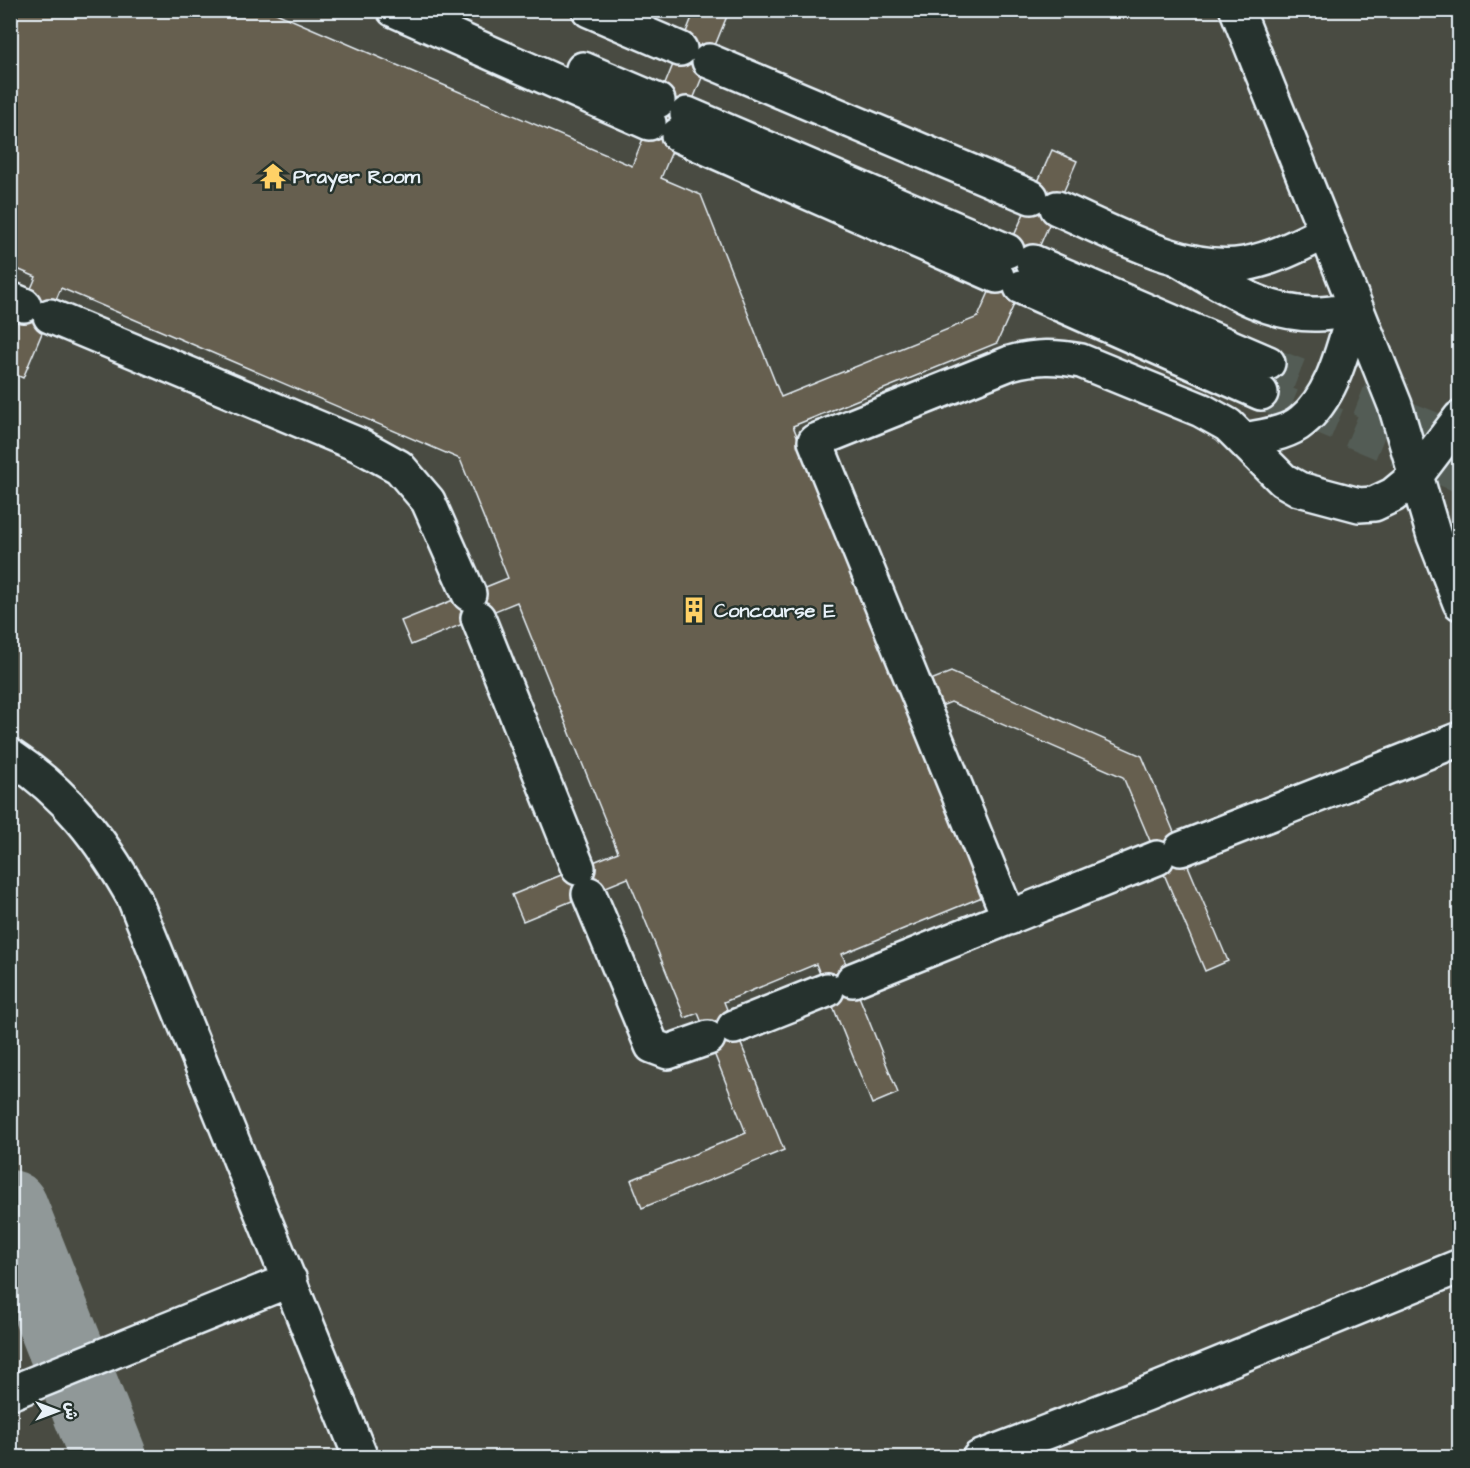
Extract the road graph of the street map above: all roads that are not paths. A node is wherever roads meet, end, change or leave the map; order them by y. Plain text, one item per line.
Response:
1 (394, 10) edge
2 (446, 10) edge
3 (589, 10) edge
4 (1237, 10) edge
5 (668, 118) junction
6 (1326, 231) junction
7 (1180, 260) junction
8 (28, 307) edge
9 (1355, 309) junction
10 (1265, 378) tunnel mouth
11 (1460, 418) edge
12 (1245, 440) junction
13 (1416, 476) junction
14 (1460, 603) edge
15 (1460, 739) edge
16 (10, 756) edge
17 (1009, 918) junction
18 (1460, 1266) edge
19 (290, 1280) junction
20 (10, 1393) edge
21 (361, 1458) edge
22 (980, 1458) edge

1 - 5 lane
2 - 5 lane
3 - 7 lane
4 - 6 lane
5 - 10 lane
6 - 7 lane
6 - 9 lane
7 - 9 lane
8 - 17 lane
9 - 12 lane
9 - 13 lane
11 - 13 lane
12 - 13 lane
12 - 17 lane
13 - 14 lane
15 - 17 lane
16 - 19 lane
18 - 22 lane
19 - 20 lane
19 - 21 lane

